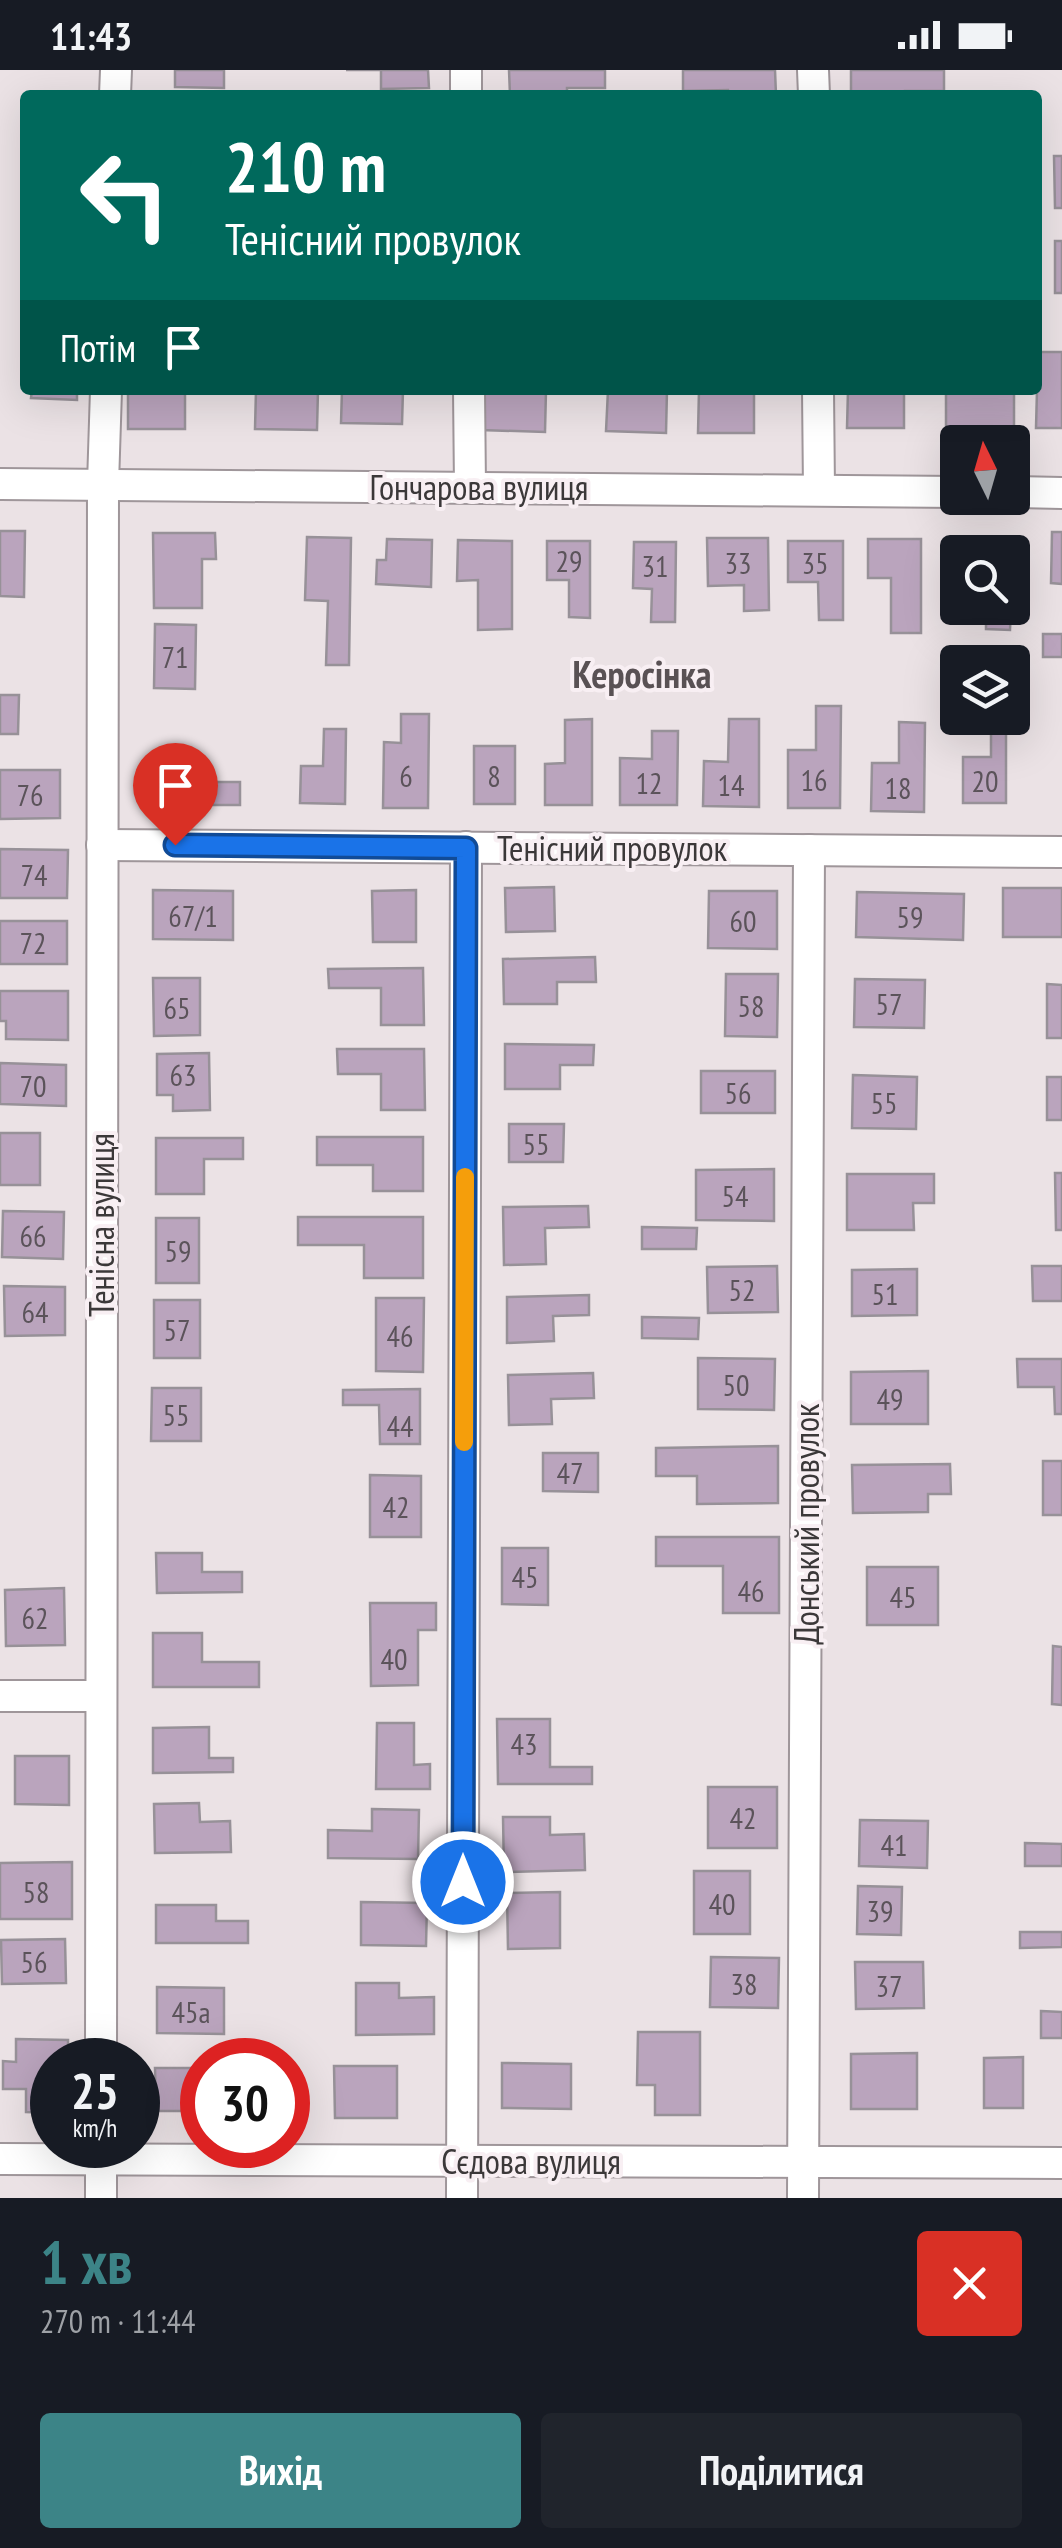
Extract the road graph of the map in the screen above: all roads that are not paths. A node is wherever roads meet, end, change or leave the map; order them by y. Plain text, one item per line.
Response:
1 (106, 395) edge
2 (469, 395) edge
3 (818, 395) edge
4 (0, 484) edge
5 (102, 484) junction
6 (470, 488) junction
7 (819, 490) junction
8 (940, 492) edge
9 (1030, 492) edge
10 (1062, 493) edge
11 (102, 844) junction
12 (466, 848) junction
13 (809, 850) junction
14 (1062, 852) edge
15 (0, 1696) edge
16 (100, 1696) junction
17 (101, 2038) edge
18 (160, 2153) edge
19 (30, 2157) edge
20 (0, 2159) edge
21 (462, 2161) junction
22 (803, 2162) junction
23 (1062, 2163) edge
24 (101, 2168) edge
25 (101, 2198) edge
26 (462, 2198) edge
27 (803, 2198) edge

1 - 5 street, Тенісна вулиця
2 - 6 street
3 - 7 street
4 - 5 street, Гончарова вулиця
5 - 6 street, Гончарова вулиця
5 - 11 street, Тенісна вулиця
6 - 7 street, Гончарова вулиця
7 - 8 street, Гончарова вулиця
9 - 10 street
11 - 12 street, Тенісний провулок
11 - 16 street, Тенісна вулиця
12 - 13 street, Тенісний провулок
12 - 21 street
13 - 14 street, Тенісний провулок
13 - 22 street, Донський провулок
15 - 16 street
16 - 17 street, Тенісна вулиця
18 - 21 street, Сєдова вулиця
19 - 20 street, Сєдова вулиця
21 - 22 street, Сєдова вулиця
21 - 26 street
22 - 23 street, Сєдова вулиця
22 - 27 street, Донський провулок
24 - 25 street

